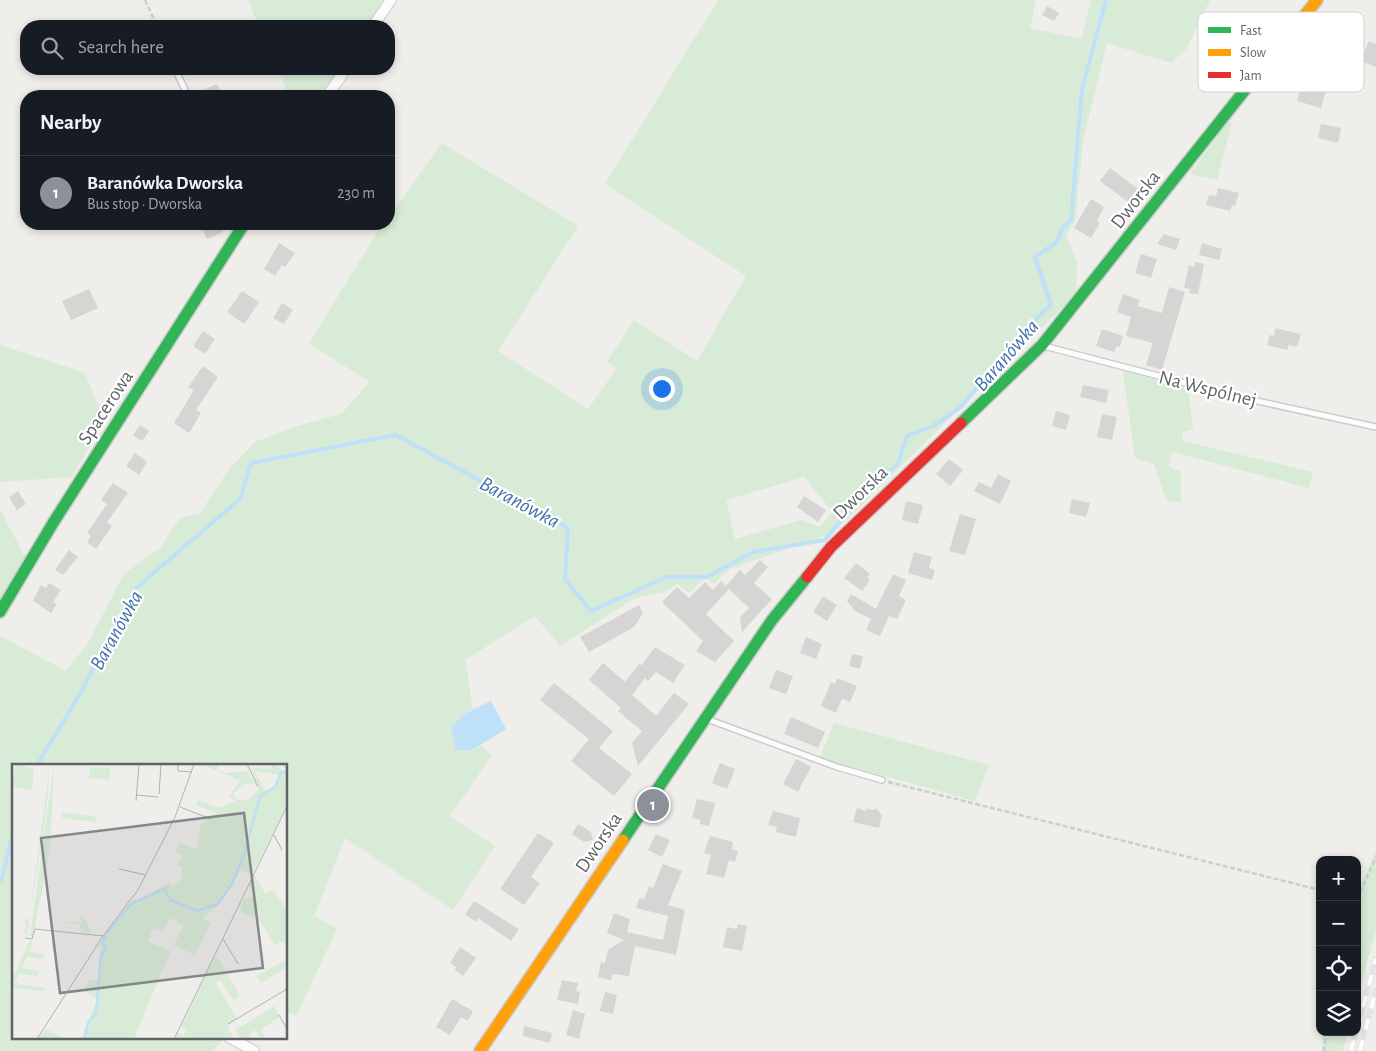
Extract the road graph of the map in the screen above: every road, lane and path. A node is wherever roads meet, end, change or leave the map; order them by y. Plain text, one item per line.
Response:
1 (145, 0) edge
2 (391, 0) edge
3 (1317, 0) edge
4 (1307, 12) edge
5 (154, 20) edge
6 (377, 20) edge
7 (179, 75) edge
8 (342, 75) edge
9 (185, 90) edge
10 (332, 90) edge
11 (1244, 92) edge
12 (240, 230) edge
13 (1042, 345) junction
14 (1376, 427) edge
15 (0, 612) edge
16 (705, 718) junction
17 (882, 780) joint
18 (1376, 857) edge
19 (1316, 889) edge
20 (1361, 890) edge
21 (1326, 1036) edge
22 (231, 1038) edge
23 (254, 1051) edge
24 (480, 1051) edge
25 (1324, 1051) edge

1 - 5 path
2 - 6 street
3 - 4 street, Dworska
7 - 9 lane
8 - 10 street
11 - 13 street, Dworska
12 - 15 street, Spacerowa
13 - 14 lane, Na Wspólnej
13 - 16 street, Dworska
16 - 17 lane
16 - 24 street, Dworska
17 - 19 path
18 - 20 path
21 - 25 path
22 - 23 street

